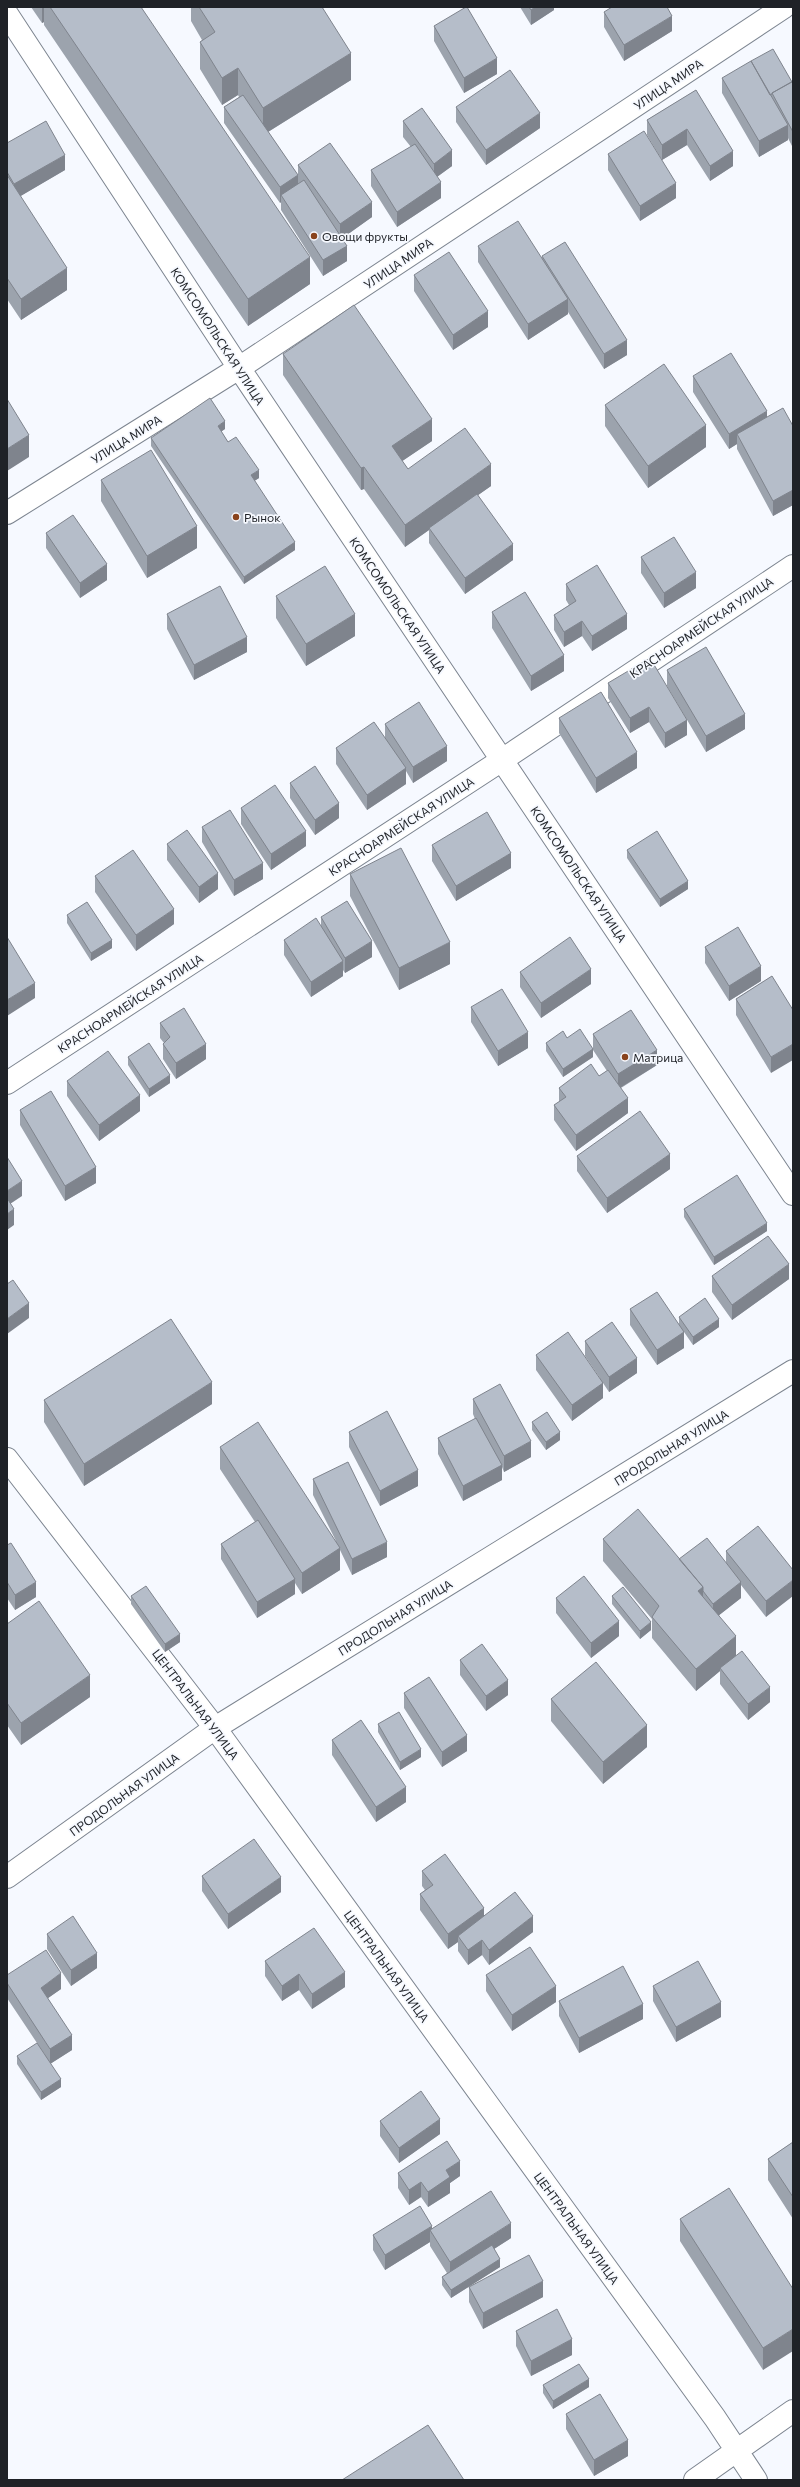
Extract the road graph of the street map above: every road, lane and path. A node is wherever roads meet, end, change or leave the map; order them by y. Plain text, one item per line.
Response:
1 (784, 7) edge
2 (7, 14) edge
3 (239, 368) junction
4 (7, 513) edge
5 (793, 566) edge
6 (502, 760) junction
7 (7, 1083) edge
8 (793, 1194) edge
9 (793, 1371) edge
10 (7, 1460) edge
11 (215, 1728) junction
12 (7, 1877) edge
13 (793, 2411) edge
14 (737, 2450) junction
15 (695, 2480) edge
16 (756, 2480) edge

1 - 3 street, УЛИЦА МИРА
2 - 3 street, КОМСОМОЛЬСКАЯ УЛИЦА
3 - 4 street, УЛИЦА МИРА
3 - 6 street, КОМСОМОЛЬСКАЯ УЛИЦА
5 - 6 street, КРАСНОАРМЕЙСКАЯ УЛИЦА
6 - 7 street, КРАСНОАРМЕЙСКАЯ УЛИЦА
6 - 8 street, КОМСОМОЛЬСКАЯ УЛИЦА
9 - 11 street, ПРОДОЛЬНАЯ УЛИЦА
10 - 11 street, ЦЕНТРАЛЬНАЯ УЛИЦА
11 - 12 street, ПРОДОЛЬНАЯ УЛИЦА
11 - 14 street, ЦЕНТРАЛЬНАЯ УЛИЦА
13 - 14 street
14 - 15 street
14 - 16 street, ЦЕНТРАЛЬНАЯ УЛИЦА

